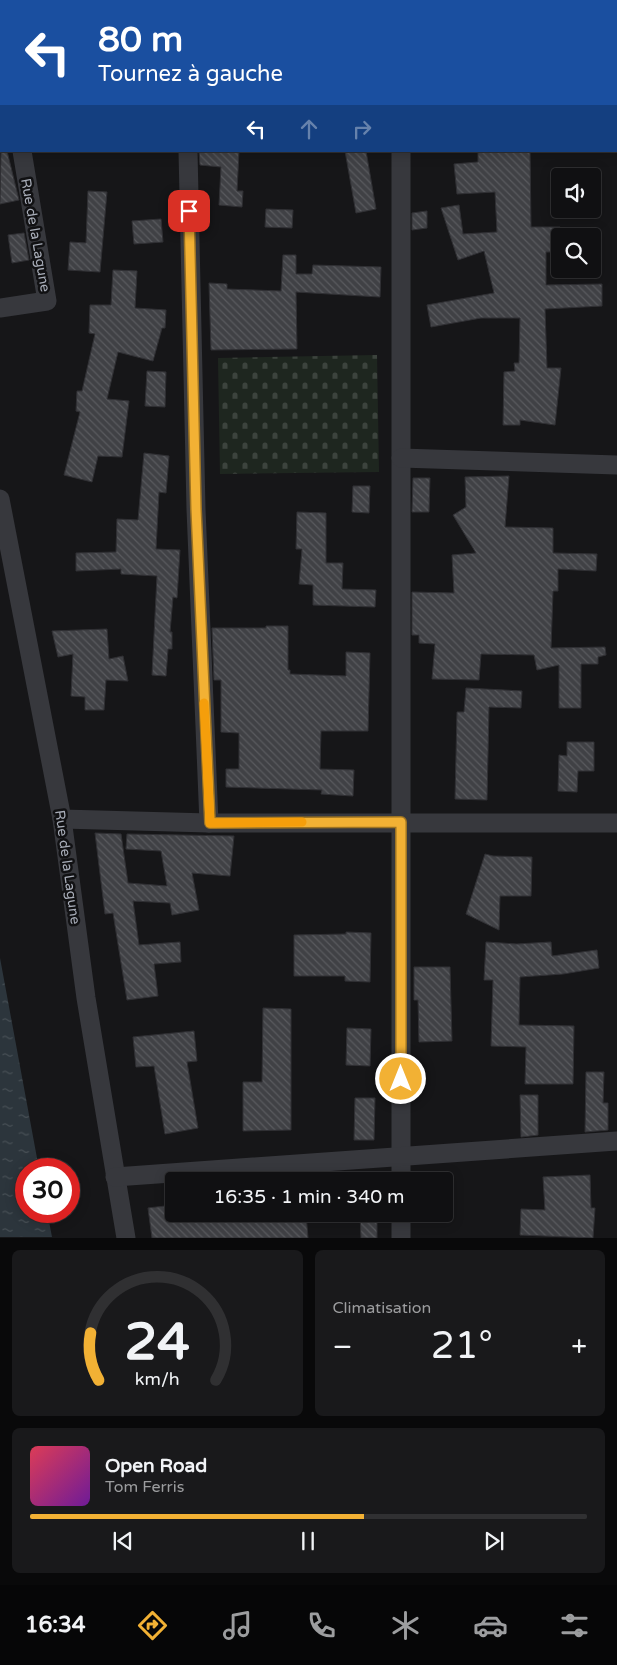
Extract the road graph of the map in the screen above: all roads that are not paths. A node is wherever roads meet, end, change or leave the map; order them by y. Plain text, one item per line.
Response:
1 (22, 152) edge
2 (188, 152) edge
3 (401, 152) edge
4 (0, 308) edge
5 (401, 458) junction
6 (617, 465) edge
7 (0, 499) edge
8 (62, 819) junction
9 (401, 822) junction
10 (210, 823) junction
11 (617, 823) edge
12 (617, 1142) edge
13 (401, 1158) junction
14 (401, 1172) edge
15 (115, 1177) junction
16 (401, 1222) edge
17 (126, 1238) edge
18 (401, 1238) edge

1 - 4 street, Rue de la Lagune
2 - 10 street
3 - 5 street
5 - 6 street
5 - 9 street
7 - 8 street, Rue de la Lagune
8 - 10 street
8 - 15 street, Rue de la Lagune
9 - 10 street
9 - 11 street
9 - 13 street
12 - 13 street
13 - 14 street
13 - 15 street
15 - 17 street, Rue de la Lagune
16 - 18 street

